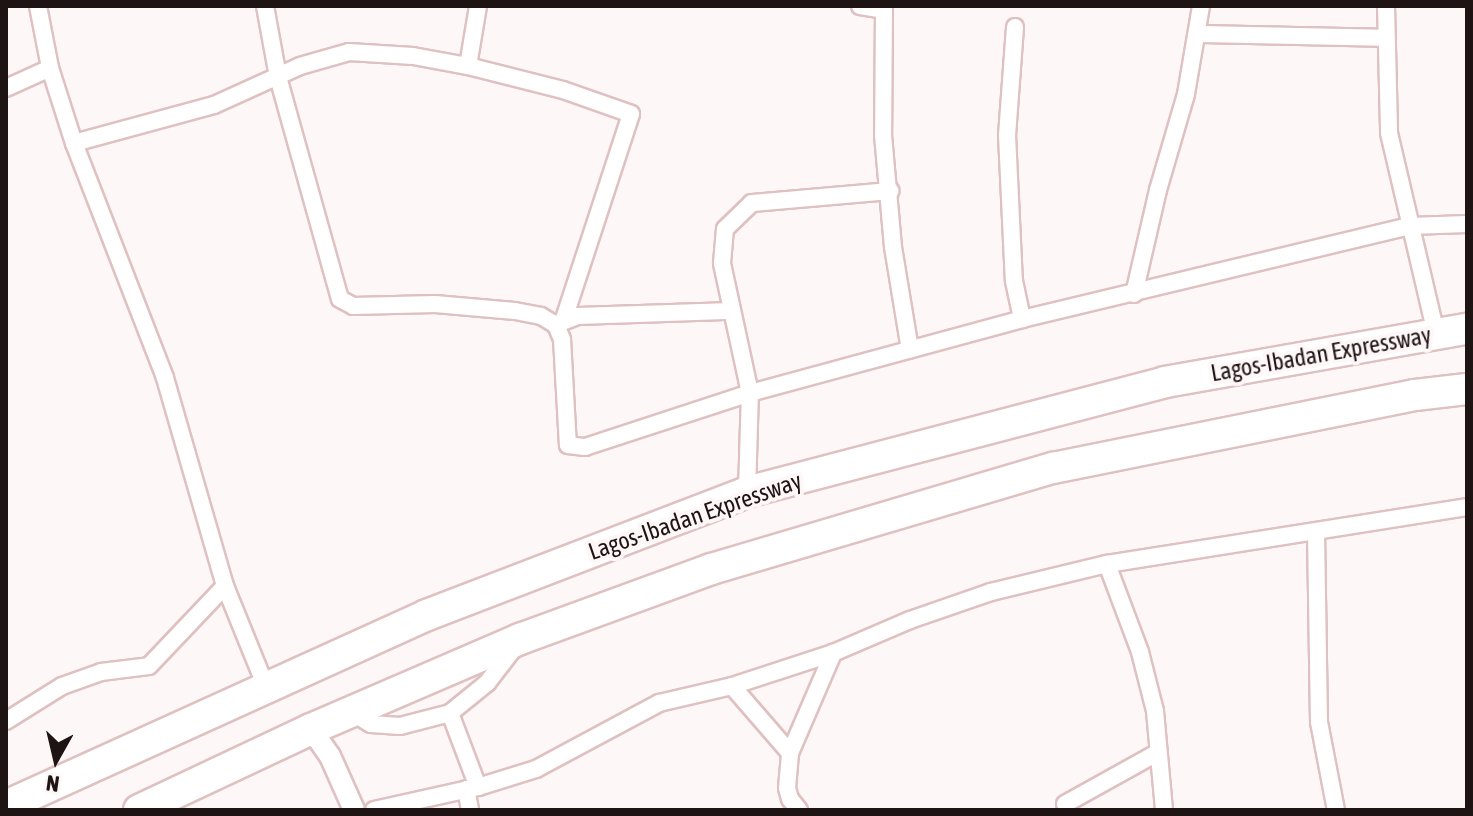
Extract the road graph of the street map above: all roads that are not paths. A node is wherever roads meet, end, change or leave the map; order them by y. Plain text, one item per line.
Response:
1 (38, 6) edge
2 (265, 6) edge
3 (478, 6) edge
4 (860, 6) edge
5 (1201, 6) edge
6 (1386, 6) edge
7 (884, 8) edge
8 (1015, 27) dead end
9 (1197, 34) junction
10 (1385, 38) junction
11 (468, 66) junction
12 (50, 68) junction
13 (278, 77) junction
14 (6, 88) edge
15 (74, 143) junction
16 (890, 191) junction
17 (1467, 224) edge
18 (1410, 226) junction
19 (1134, 294) junction
20 (732, 311) junction
21 (1022, 319) junction
22 (560, 322) junction
23 (1467, 329) edge
24 (1436, 334) junction
25 (910, 350) junction
26 (1467, 389) edge
27 (750, 393) junction
28 (747, 492) junction
29 (1467, 507) edge
30 (1316, 532) junction
31 (1107, 564) junction
32 (225, 586) junction
33 (520, 639) junction
34 (833, 653) junction
35 (732, 686) junction
36 (266, 687) junction
37 (351, 712) junction
38 (450, 713) junction
39 (6, 721) edge
40 (311, 729) junction
41 (790, 753) junction
42 (1157, 753) junction
43 (472, 788) junction
44 (1065, 804) dead end
45 (6, 806) edge
46 (139, 810) edge
47 (354, 810) edge
48 (374, 810) edge
49 (470, 810) edge
50 (799, 810) edge
51 (1164, 810) edge
52 (1336, 810) edge

1 - 12 street
2 - 13 street
3 - 11 street
4 - 7 street
5 - 9 street
6 - 10 street
7 - 16 street
8 - 21 street
9 - 10 street
9 - 19 street
10 - 18 street
11 - 13 street
11 - 22 street
12 - 14 street
12 - 15 street
13 - 15 street
13 - 22 street
15 - 32 street
16 - 20 street
16 - 25 street
17 - 18 street
18 - 19 street
18 - 24 street
19 - 21 street
20 - 22 street
20 - 27 street
21 - 25 street
22 - 27 street
23 - 24 highway, Lagos-Ibadan Expressway
24 - 28 highway, Lagos-Ibadan Expressway
25 - 27 street
26 - 33 highway
27 - 28 street
28 - 36 highway, Lagos-Ibadan Expressway
29 - 30 street
30 - 31 street
30 - 52 street
31 - 34 street
31 - 42 street
32 - 36 street
32 - 39 street
33 - 37 highway
33 - 38 street
34 - 35 street
34 - 41 street
35 - 41 street
35 - 43 street
36 - 45 highway, Lagos-Ibadan Expressway
37 - 38 street
37 - 40 highway
38 - 43 street
40 - 46 highway
40 - 47 street
41 - 50 street
42 - 44 street
42 - 51 street
43 - 48 street
43 - 49 street

